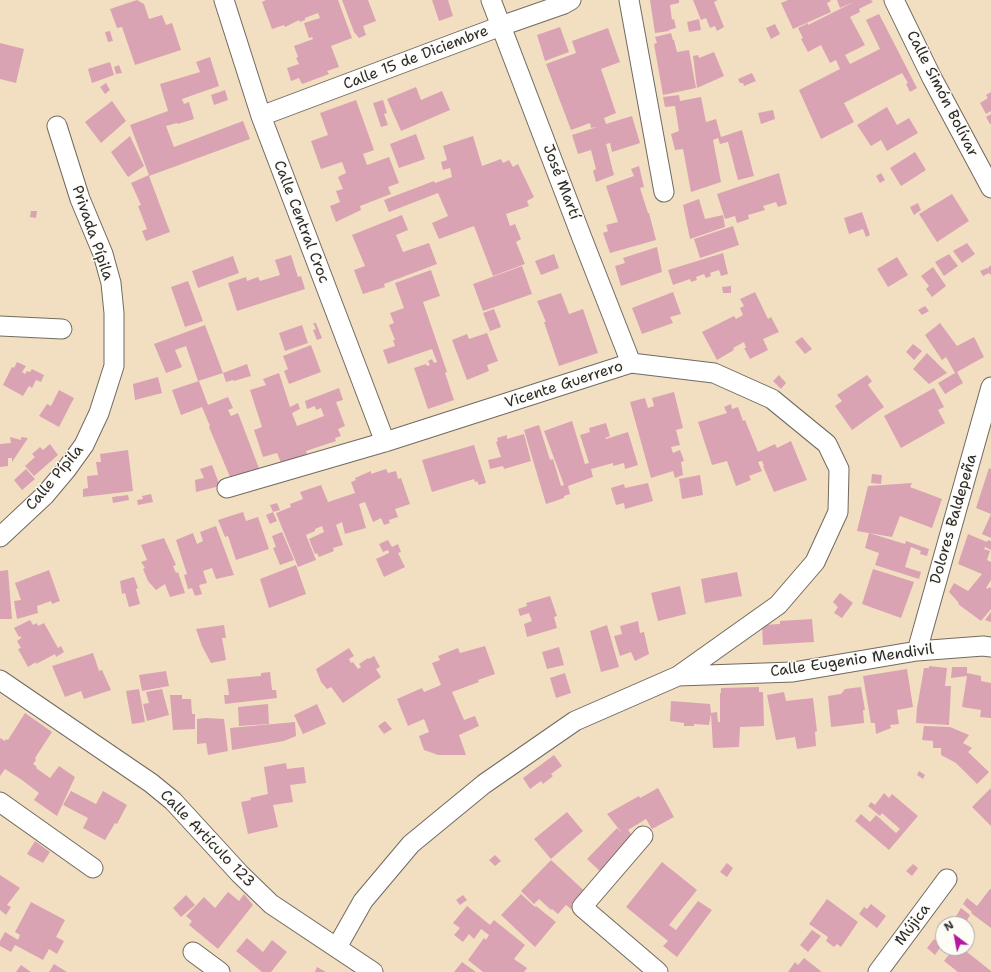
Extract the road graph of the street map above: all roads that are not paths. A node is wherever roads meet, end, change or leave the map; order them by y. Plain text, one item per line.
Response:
1 (224, 0) edge
2 (491, 0) edge
3 (571, 0) edge
4 (629, 0) edge
5 (894, 0) edge
6 (501, 26) junction
7 (261, 116) junction
8 (57, 126) dead end
9 (991, 188) edge
10 (664, 192) dead end
11 (0, 326) edge
12 (62, 329) dead end
13 (632, 363) junction
14 (114, 366) joint
15 (991, 387) edge
16 (385, 442) junction
17 (227, 488) dead end
18 (0, 537) edge
19 (991, 647) edge
20 (917, 650) junction
21 (678, 676) junction
22 (0, 680) edge
23 (0, 802) edge
24 (643, 836) dead end
25 (93, 868) dead end
26 (947, 879) dead end
27 (337, 947) junction
28 (192, 952) dead end
29 (220, 972) edge
30 (374, 972) edge
31 (658, 972) edge
32 (878, 972) edge

1 - 7 street, Calle Central Croc
2 - 6 street, José Martí
3 - 6 street, Calle 15 de Diciembre
4 - 10 street
5 - 9 street, Calle Simón Bolívar
6 - 7 street, Calle 15 de Diciembre
6 - 13 street, José Martí
7 - 16 street, Calle Central Croc
8 - 14 street, Privada Pípila
11 - 12 street
13 - 16 street, Vicente Guerrero
13 - 21 street, Vicente Guerrero
14 - 18 street, Calle Pípila
15 - 20 street, Dolores Baldepeña
16 - 17 street, Vicente Guerrero
19 - 20 street, Calle Eugenio Mendivil
20 - 21 street, Calle Eugenio Mendivil
21 - 27 street, Calle Eugenio Mendivil
22 - 27 street, Calle Artículo 123
23 - 25 street
24 - 31 street
26 - 32 street, Mújica
27 - 30 street, Calle Artículo 123
28 - 29 street

